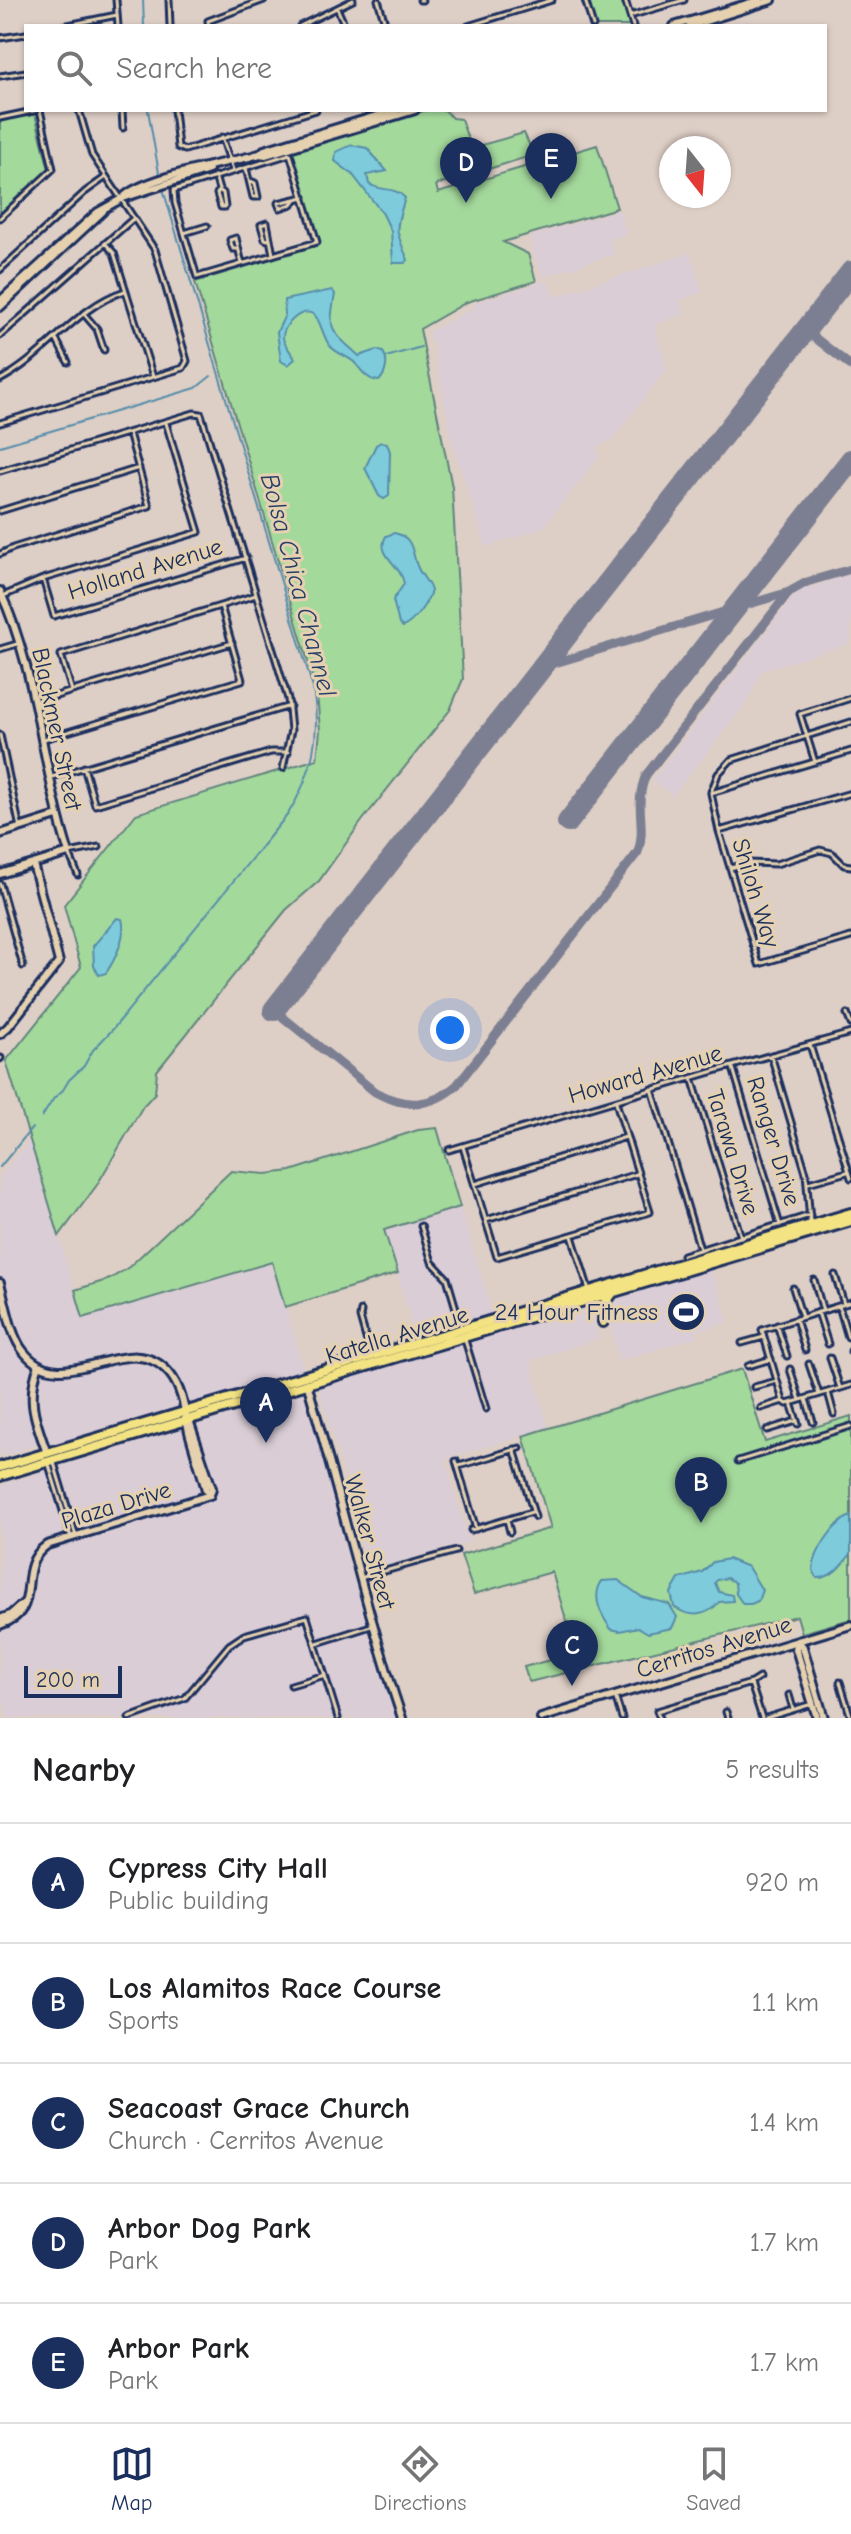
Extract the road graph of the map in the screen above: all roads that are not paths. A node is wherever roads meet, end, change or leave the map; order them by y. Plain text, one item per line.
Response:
1 (116, 0) edge
2 (169, 0) edge
3 (264, 0) edge
4 (353, 0) edge
5 (378, 0) edge
6 (552, 0) edge
7 (585, 0) edge
8 (625, 0) edge
9 (684, 0) edge
10 (760, 0) edge
11 (772, 0) edge
12 (337, 8) junction
13 (117, 15) junction
14 (630, 16) junction
15 (73, 24) edge
16 (118, 24) edge
17 (170, 24) edge
18 (208, 24) edge
19 (306, 24) edge
20 (344, 24) edge
21 (385, 24) edge
22 (474, 24) edge
23 (593, 24) edge
24 (632, 24) edge
25 (681, 24) edge
26 (696, 24) edge
27 (24, 34) edge
28 (0, 38) edge
29 (24, 72) edge
30 (0, 76) edge
31 (29, 112) edge
32 (39, 112) edge
33 (79, 112) edge
34 (122, 112) edge
35 (174, 112) edge
36 (309, 112) edge
37 (389, 112) edge
38 (406, 112) edge
39 (0, 118) edge
40 (123, 128) dead end
41 (222, 137) junction
42 (260, 154) junction
43 (232, 167) junction
44 (246, 167) junction
45 (215, 176) junction
46 (106, 177) junction
47 (250, 181) dead end
48 (219, 190) dead end
49 (304, 197) junction
50 (122, 199) junction
51 (295, 200) dead end
52 (103, 211) junction
53 (0, 218) edge
54 (134, 218) junction
55 (207, 226) dead end
56 (183, 233) junction
57 (268, 240) dead end
58 (105, 242) junction
59 (237, 249) dead end
60 (273, 255) junction
61 (242, 264) junction
62 (0, 270) edge
63 (125, 291) junction
64 (0, 301) edge
65 (0, 307) edge
66 (84, 314) junction
67 (0, 336) edge
68 (56, 339) junction
69 (104, 350) dead end
70 (68, 362) dead end
71 (25, 365) junction
72 (31, 373) dead end
73 (153, 377) junction
74 (0, 380) edge
75 (165, 422) junction
76 (0, 423) edge
77 (129, 433) junction
78 (139, 468) junction
79 (0, 471) edge
80 (0, 511) edge
81 (0, 554) edge
82 (246, 558) junction
83 (43, 579) junction
84 (1, 593) edge
85 (256, 595) junction
86 (221, 606) junction
87 (21, 642) junction
88 (232, 643) junction
89 (0, 649) edge
90 (72, 691) junction
91 (851, 698) edge
92 (34, 702) junction
93 (290, 706) junction
94 (851, 722) edge
95 (0, 735) edge
96 (806, 735) junction
97 (41, 741) junction
98 (851, 751) edge
99 (288, 752) junction
100 (815, 762) junction
101 (84, 767) junction
102 (283, 768) dead end
103 (48, 778) junction
104 (711, 793) junction
105 (851, 793) edge
106 (57, 816) junction
107 (20, 828) junction
108 (719, 831) junction
109 (0, 834) edge
110 (99, 847) dead end
111 (69, 853) junction
112 (33, 864) junction
113 (851, 866) edge
114 (730, 868) junction
115 (0, 874) edge
116 (78, 875) dead end
117 (0, 884) edge
118 (851, 937) edge
119 (23, 966) dead end
120 (847, 1014) dead end
121 (851, 1024) edge
122 (851, 1033) edge
123 (0, 1034) edge
124 (810, 1045) junction
125 (771, 1055) junction
126 (733, 1067) junction
127 (692, 1078) junction
128 (652, 1089) junction
129 (616, 1102) junction
130 (626, 1137) junction
131 (463, 1147) junction
132 (449, 1150) dead end
133 (850, 1172) edge
134 (637, 1174) junction
135 (851, 1178) edge
136 (807, 1183) junction
137 (475, 1184) junction
138 (851, 1213) edge
139 (486, 1220) junction
140 (851, 1221) edge
141 (811, 1224) junction
142 (780, 1225) junction
143 (421, 1226) dead end
144 (572, 1235) junction
145 (741, 1237) junction
146 (700, 1249) junction
147 (683, 1255) dead end
148 (666, 1268) junction
149 (835, 1275) dead end
150 (814, 1280) dead end
151 (0, 1283) edge
152 (640, 1284) junction
153 (793, 1288) dead end
154 (589, 1290) junction
155 (617, 1290) junction
156 (851, 1302) edge
157 (842, 1305) junction
158 (361, 1311) dead end
159 (820, 1311) junction
160 (799, 1318) junction
161 (603, 1322) dead end
162 (777, 1325) junction
163 (463, 1332) junction
164 (764, 1337) junction
165 (848, 1337) dead end
166 (742, 1343) dead end
167 (828, 1344) dead end
168 (805, 1350) dead end
169 (787, 1356) dead end
170 (830, 1358) dead end
171 (373, 1359) junction
172 (771, 1359) junction
173 (809, 1364) dead end
174 (39, 1365) junction
175 (748, 1366) dead end
176 (790, 1369) dead end
177 (305, 1379) junction
178 (777, 1381) junction
179 (850, 1385) edge
180 (754, 1387) dead end
181 (840, 1388) junction
182 (828, 1392) junction
183 (819, 1394) junction
184 (851, 1395) edge
185 (806, 1398) junction
186 (800, 1400) junction
187 (783, 1401) junction
188 (791, 1403) junction
189 (761, 1408) dead end
190 (486, 1409) dead end
191 (834, 1414) dead end
192 (187, 1415) junction
193 (813, 1422) dead end
194 (851, 1426) edge
195 (767, 1430) dead end
196 (520, 1448) dead end
197 (514, 1449) junction
198 (51, 1456) junction
199 (738, 1461) dead end
200 (0, 1465) edge
201 (0, 1476) edge
202 (533, 1512) junction
203 (535, 1517) dead end
204 (506, 1520) junction
205 (510, 1532) dead end
206 (73, 1537) junction
207 (456, 1551) dead end
208 (360, 1578) junction
209 (0, 1622) edge
210 (374, 1625) junction
211 (851, 1625) edge
212 (798, 1641) junction
213 (316, 1643) junction
214 (325, 1675) junction
215 (759, 1678) dead end
216 (840, 1682) dead end
217 (751, 1683) junction
218 (291, 1685) dead end
219 (789, 1695) dead end
220 (615, 1696) junction
221 (816, 1702) junction
222 (793, 1709) junction
223 (726, 1712) dead end
224 (136, 1717) edge
225 (129, 1718) edge
226 (338, 1718) edge
227 (402, 1718) edge
228 (541, 1718) edge
229 (622, 1718) edge
230 (660, 1718) edge
231 (728, 1718) edge
232 (764, 1718) edge
233 (817, 1718) edge
234 (824, 1718) edge
235 (851, 1718) edge

1 - 13 street
2 - 17 street
3 - 18 street
4 - 12 street
5 - 21 street
6 - 22 street
7 - 23 street
8 - 14 street
9 - 14 street
10 - 25 main road
11 - 26 main road
12 - 19 street
12 - 20 street
13 - 15 street
13 - 16 street
14 - 24 street
27 - 28 street
29 - 30 street
31 - 39 street
32 - 53 street
33 - 46 street
34 - 40 street
35 - 41 street
36 - 41 street
37 - 42 main road
38 - 42 main road
41 - 43 street
42 - 43 main road
43 - 44 street
43 - 45 street
43 - 50 main road
44 - 47 street
44 - 49 street
45 - 48 street
45 - 56 street
46 - 50 street
46 - 62 street
49 - 51 street
49 - 60 street
50 - 52 main road
50 - 54 street
52 - 64 main road
52 - 65 main road
54 - 58 street
54 - 73 street
55 - 56 street
56 - 61 street
57 - 60 street
58 - 63 street
58 - 67 street
59 - 61 street
60 - 61 street
63 - 66 street
63 - 73 street
66 - 68 street
66 - 69 street
68 - 70 street
68 - 71 street
71 - 72 street
71 - 74 street
73 - 76 street
75 - 77 street
75 - 82 street
75 - 83 street
77 - 78 street
77 - 79 street
78 - 80 street
78 - 81 street
82 - 83 street, Holland Avenue
82 - 85 street
83 - 84 street
84 - 87 main road, Blackmer Street
85 - 86 street
85 - 93 street
86 - 88 street
86 - 90 street
87 - 89 street
87 - 92 main road, Blackmer Street
88 - 90 street
88 - 97 street
90 - 92 street
91 - 96 street
92 - 97 main road, Blackmer Street
93 - 99 street
93 - 101 street
94 - 96 street
95 - 107 street
96 - 100 street
96 - 104 street
97 - 103 main road, Blackmer Street
98 - 100 street
99 - 101 street
99 - 102 street
100 - 104 street
101 - 103 street
103 - 106 main road, Blackmer Street
104 - 108 street, Shiloh Way
105 - 108 street
106 - 107 main road
106 - 111 main road, Blackmer Street
107 - 109 main road
108 - 114 street, Shiloh Way
110 - 111 street
111 - 112 main road
111 - 116 street, Blackmer Street
112 - 115 main road
112 - 123 main road
113 - 114 street
114 - 118 street, Shiloh Way
117 - 119 street
120 - 121 street
122 - 124 street, Howard Avenue
124 - 125 street, Howard Avenue
124 - 133 street
125 - 126 street, Howard Avenue
125 - 136 street
126 - 127 street, Howard Avenue
126 - 142 street, Ranger Drive
127 - 128 street, Howard Avenue
127 - 145 street, Tarawa Drive
128 - 129 street, Howard Avenue
128 - 146 street
129 - 130 street
129 - 131 street, Howard Avenue
130 - 134 street
130 - 137 street
131 - 132 street, Howard Avenue
131 - 137 street
133 - 135 street
133 - 136 street
134 - 139 street
134 - 144 street
136 - 141 street
137 - 139 street
138 - 141 main road, Katella Avenue
139 - 144 street
140 - 141 main road, Katella Avenue
141 - 142 street
141 - 148 main road, Katella Avenue
141 - 152 main road, Katella Avenue
142 - 145 street
143 - 163 street
144 - 154 street
145 - 146 street
146 - 147 street
148 - 152 main road
148 - 154 main road, Katella Avenue
149 - 157 street
150 - 159 street
151 - 174 main road
152 - 155 main road, Katella Avenue
153 - 160 street
154 - 163 main road, Katella Avenue
155 - 161 main road
155 - 163 main road, Katella Avenue
156 - 157 street
157 - 159 street
157 - 165 street
158 - 171 street
159 - 160 street
159 - 167 street
160 - 162 street
160 - 168 street
162 - 164 street
162 - 169 street
163 - 171 main road, Katella Avenue
163 - 190 street
164 - 166 street
164 - 172 street
170 - 181 street
171 - 177 main road, Katella Avenue
172 - 175 street
172 - 178 street
173 - 183 street
174 - 192 main road
174 - 198 main road
176 - 186 street
177 - 192 main road, Katella Avenue
177 - 208 main road, Walker Street
178 - 180 street
178 - 187 street
179 - 181 street
179 - 184 street
181 - 182 street
182 - 183 street
182 - 191 street
183 - 185 street
185 - 186 street
185 - 193 street
186 - 188 street
187 - 188 street
187 - 189 street
188 - 195 street
192 - 198 main road, Katella Avenue
192 - 206 main road, Plaza Drive
194 - 199 street
196 - 197 street
197 - 202 street
197 - 204 street
198 - 200 main road, Katella Avenue
198 - 201 main road, Katella Avenue
198 - 206 street
202 - 203 street
202 - 204 street
204 - 205 street
206 - 209 main road, Plaza Drive
207 - 208 street
208 - 210 main road, Walker Street
210 - 213 street
210 - 227 main road, Walker Street
211 - 212 main road, Cerritos Avenue
212 - 220 main road, Cerritos Avenue
212 - 221 main road
213 - 214 street
213 - 224 street
214 - 218 street
214 - 226 street
215 - 217 street
216 - 235 street
217 - 230 street
217 - 232 street
219 - 222 street
220 - 228 main road, Cerritos Avenue
220 - 229 street
221 - 222 street
221 - 233 main road
221 - 234 main road
222 - 232 street
223 - 231 street
224 - 225 street

